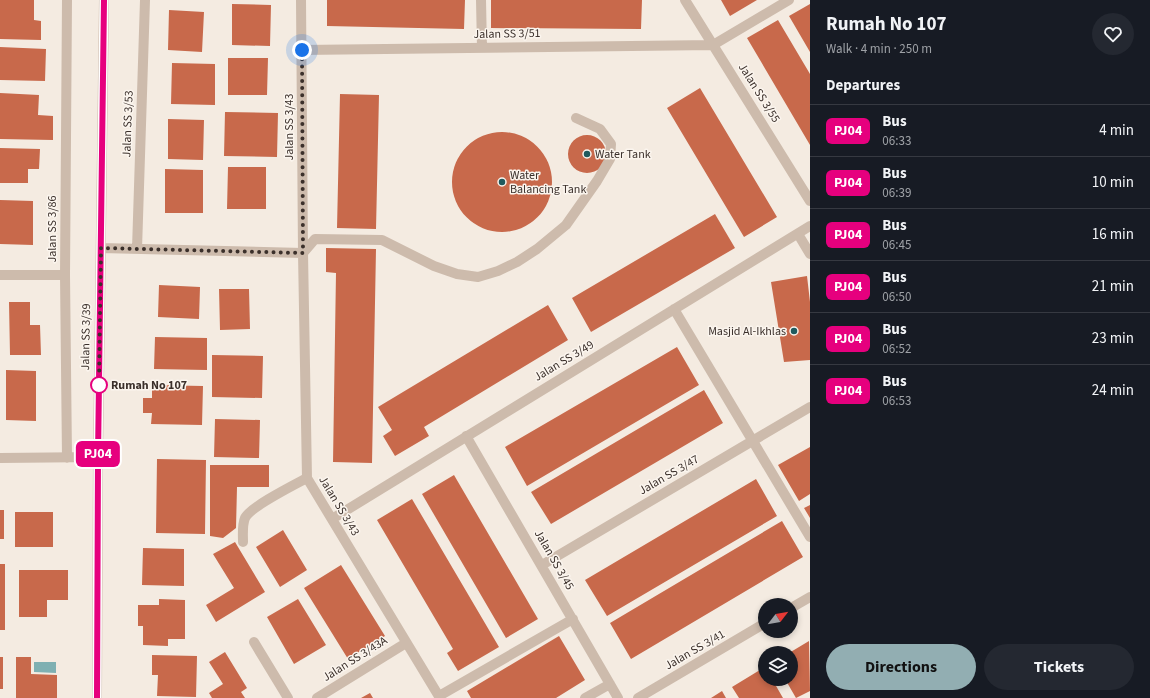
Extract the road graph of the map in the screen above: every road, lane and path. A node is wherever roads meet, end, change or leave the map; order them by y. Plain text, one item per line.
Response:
1 (66, 0) edge
2 (104, 0) edge
3 (145, 0) edge
4 (301, 0) edge
5 (481, 0) edge
6 (685, 0) edge
7 (789, 0) edge
8 (713, 45) junction
9 (482, 48) junction
10 (302, 50) junction
11 (576, 118) dead end
12 (810, 201) edge
13 (810, 226) edge
14 (798, 234) junction
15 (101, 248) junction
16 (137, 249) junction
17 (303, 253) junction
18 (810, 254) edge
19 (0, 275) edge
20 (65, 275) junction
21 (674, 310) junction
22 (810, 407) edge
23 (466, 436) junction
24 (752, 441) junction
25 (98, 457) junction
26 (0, 458) edge
27 (67, 458) junction
28 (307, 478) junction
29 (332, 519) junction
30 (810, 537) edge
31 (243, 542) dead end
32 (542, 565) junction
33 (810, 597) edge
34 (798, 604) edge
35 (573, 619) junction
36 (758, 628) edge
37 (254, 642) dead end
38 (406, 643) junction
39 (610, 684) junction
40 (439, 697) edge
41 (97, 698) edge
42 (288, 698) edge
43 (316, 698) edge
44 (585, 698) edge
45 (618, 698) edge
46 (638, 698) edge

1 - 20 street, Jalan SS 3/86
2 - 15 street, Jalan SS 3/39
3 - 16 street, Jalan SS 3/53
4 - 10 street, Jalan SS 3/43
5 - 9 street
6 - 8 street, Jalan SS 3/55
7 - 8 street
8 - 9 street, Jalan SS 3/51
8 - 12 street, Jalan SS 3/55
9 - 10 street, Jalan SS 3/51
10 - 17 street, Jalan SS 3/43
11 - 17 street
13 - 14 street, Jalan SS 3/49
14 - 18 street
14 - 21 street, Jalan SS 3/49
15 - 16 street
15 - 25 street, Jalan SS 3/39
16 - 17 street
17 - 28 street, Jalan SS 3/43
19 - 20 street
20 - 27 street, Jalan SS 3/86
21 - 23 street, Jalan SS 3/49
21 - 24 street
22 - 24 street, Jalan SS 3/47
23 - 29 street, Jalan SS 3/49
23 - 32 street, Jalan SS 3/45
24 - 30 street
24 - 32 street, Jalan SS 3/47
25 - 27 street
25 - 41 street, Jalan SS 3/39
26 - 27 street
28 - 29 street, Jalan SS 3/43
28 - 31 street
29 - 38 street, Jalan SS 3/43
32 - 35 street, Jalan SS 3/45
33 - 34 street
35 - 39 street, Jalan SS 3/45
35 - 40 street
36 - 46 street, Jalan SS 3/41
37 - 42 street
38 - 40 street, Jalan SS 3/43
38 - 43 street, Jalan SS 3/43A
39 - 44 street
39 - 45 street, Jalan SS 3/45

